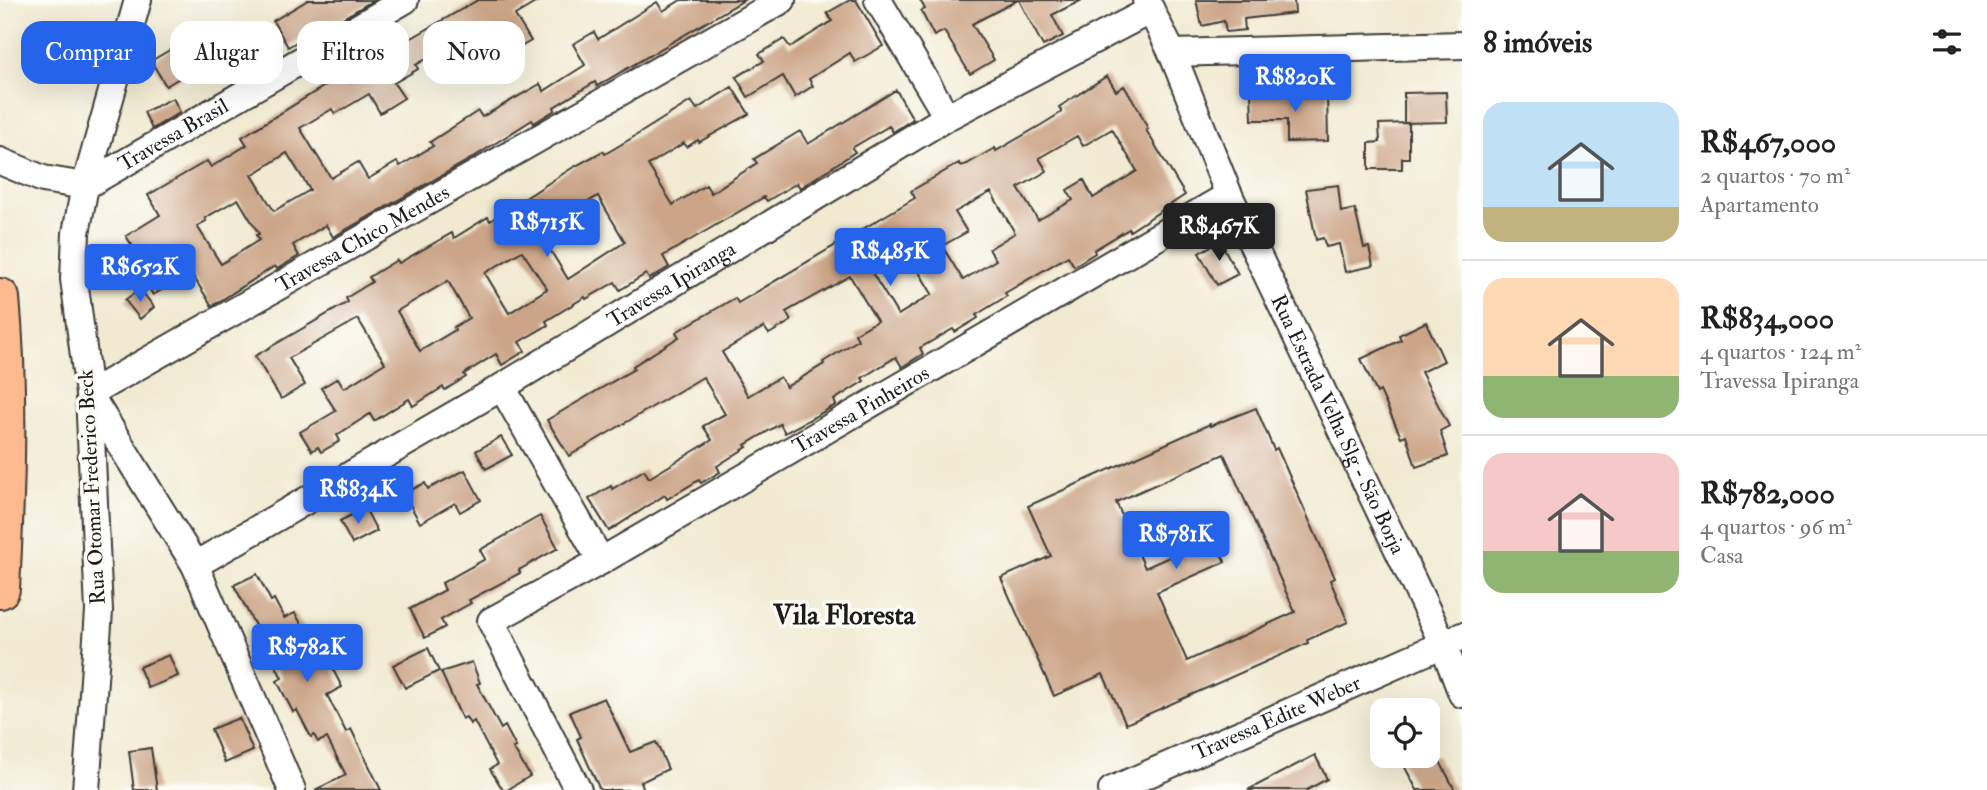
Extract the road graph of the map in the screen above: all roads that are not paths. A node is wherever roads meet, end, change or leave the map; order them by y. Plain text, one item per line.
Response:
1 (138, 0) edge
2 (405, 0) edge
3 (782, 0) edge
4 (878, 0) edge
5 (1149, 5) edge
6 (1462, 45) edge
7 (1172, 53) junction
8 (947, 117) junction
9 (0, 161) edge
10 (85, 186) junction
11 (1230, 195) junction
12 (0, 298) edge
13 (502, 387) junction
14 (89, 394) junction
15 (601, 561) junction
16 (195, 565) junction
17 (0, 589) edge
18 (1453, 640) edge
19 (1462, 694) edge
20 (86, 790) edge
21 (292, 790) edge
22 (578, 790) edge
23 (1112, 790) edge

1 - 10 street, Rua Otomar Frederico Beck
2 - 10 street, Travessa Brasil
3 - 14 street, Travessa Chico Mendes
4 - 8 street
5 - 7 street, Rua Estrada Velha Slg - São Borja
5 - 8 street, Travessa Ipiranga
6 - 7 street
7 - 11 street, Rua Estrada Velha Slg - São Borja
8 - 13 street, Travessa Ipiranga
9 - 10 street
10 - 14 street, Rua Otomar Frederico Beck
11 - 15 street, Travessa Pinheiros
11 - 18 street, Rua Estrada Velha Slg - São Borja
12 - 17 highway
13 - 15 street
13 - 16 street, Travessa Ipiranga
14 - 16 street
14 - 20 street, Rua Otomar Frederico Beck
15 - 22 street, Travessa Pinheiros
16 - 21 street
18 - 19 street, Rua Estrada Velha Slg - São Borja
18 - 23 street, Travessa Edite Weber

